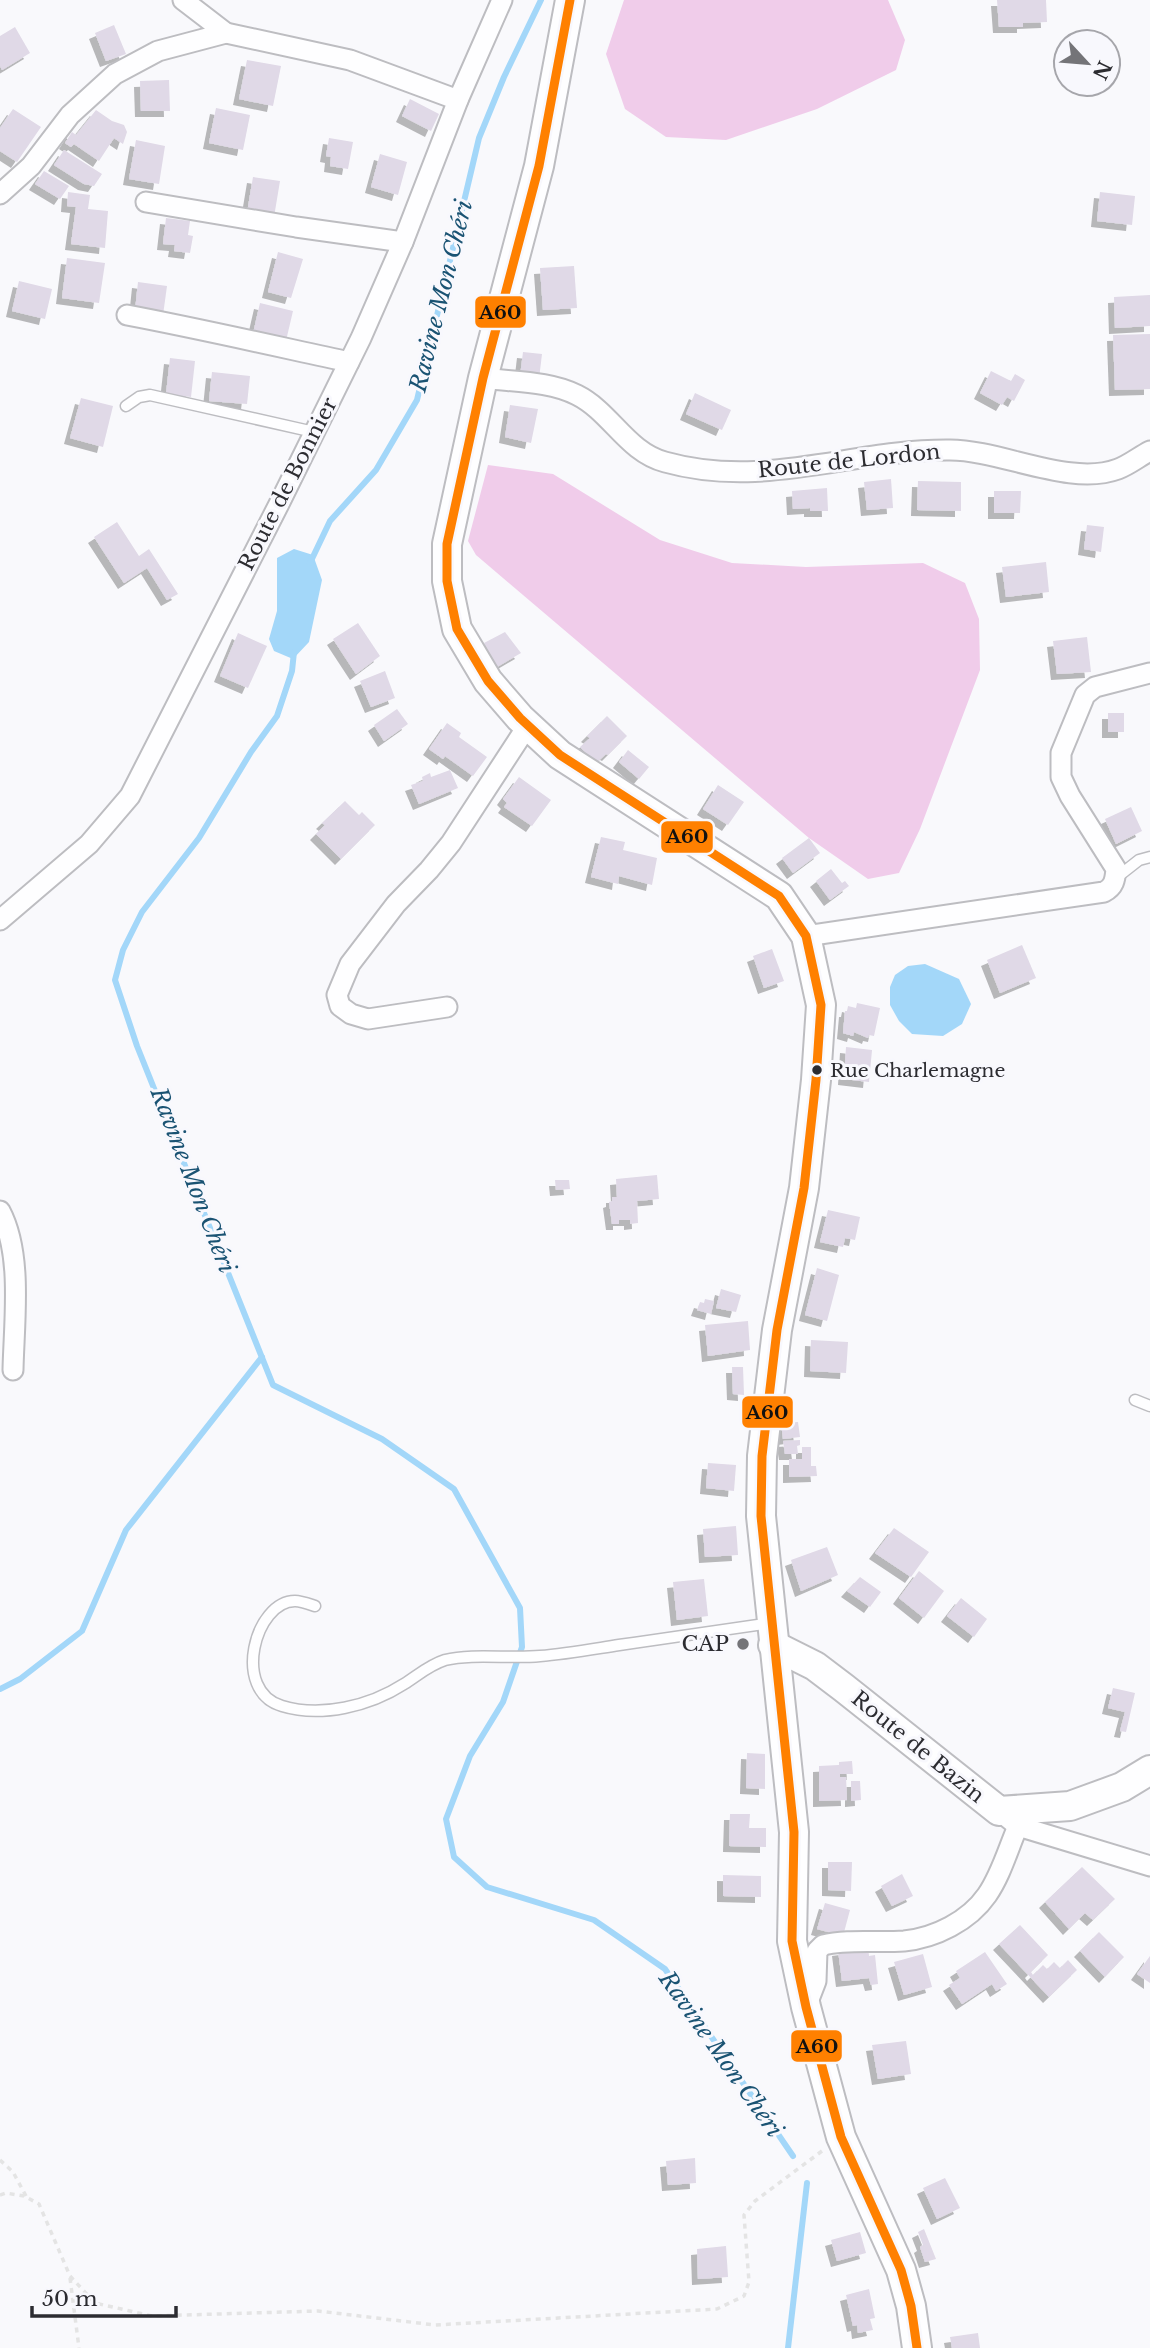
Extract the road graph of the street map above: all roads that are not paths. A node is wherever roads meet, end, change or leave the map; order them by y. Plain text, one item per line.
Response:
1 (183, 0) edge
2 (502, 0) edge
3 (570, 0) edge
4 (226, 33) junction
5 (458, 100) junction
6 (0, 194) edge
7 (146, 202) dead end
8 (403, 242) junction
9 (127, 315) dead end
10 (349, 362) junction
11 (483, 379) junction
12 (126, 406) dead end
13 (315, 432) junction
14 (1150, 450) edge
15 (1150, 673) edge
16 (528, 725) junction
17 (1150, 857) edge
18 (1115, 879) junction
19 (0, 920) edge
20 (806, 936) junction
21 (447, 1007) dead end
22 (0, 1211) edge
23 (13, 1370) dead end
24 (1135, 1401) dead end
25 (1150, 1406) edge
26 (315, 1606) dead end
27 (772, 1634) junction
28 (1150, 1770) edge
29 (1008, 1819) junction
30 (1150, 1866) edge
31 (806, 2007) junction
32 (916, 2348) edge

1 - 4 street
2 - 5 street, Route de Bonnier
3 - 11 main road
4 - 5 street
4 - 6 street
5 - 8 street, Route de Bonnier
7 - 8 street
8 - 10 street, Route de Bonnier
9 - 10 street
10 - 13 street, Route de Bonnier
11 - 14 street, Route de Lordon
11 - 16 main road
12 - 13 lane
13 - 19 street, Route de Bonnier
15 - 18 street
16 - 20 main road
16 - 21 street
17 - 18 lane
18 - 20 street
20 - 27 main road
22 - 23 street
24 - 25 lane
26 - 27 lane
27 - 29 main road, Route de Bazin
27 - 31 main road
28 - 29 main road, Route de Bazin
29 - 30 street
29 - 31 street
31 - 32 main road

